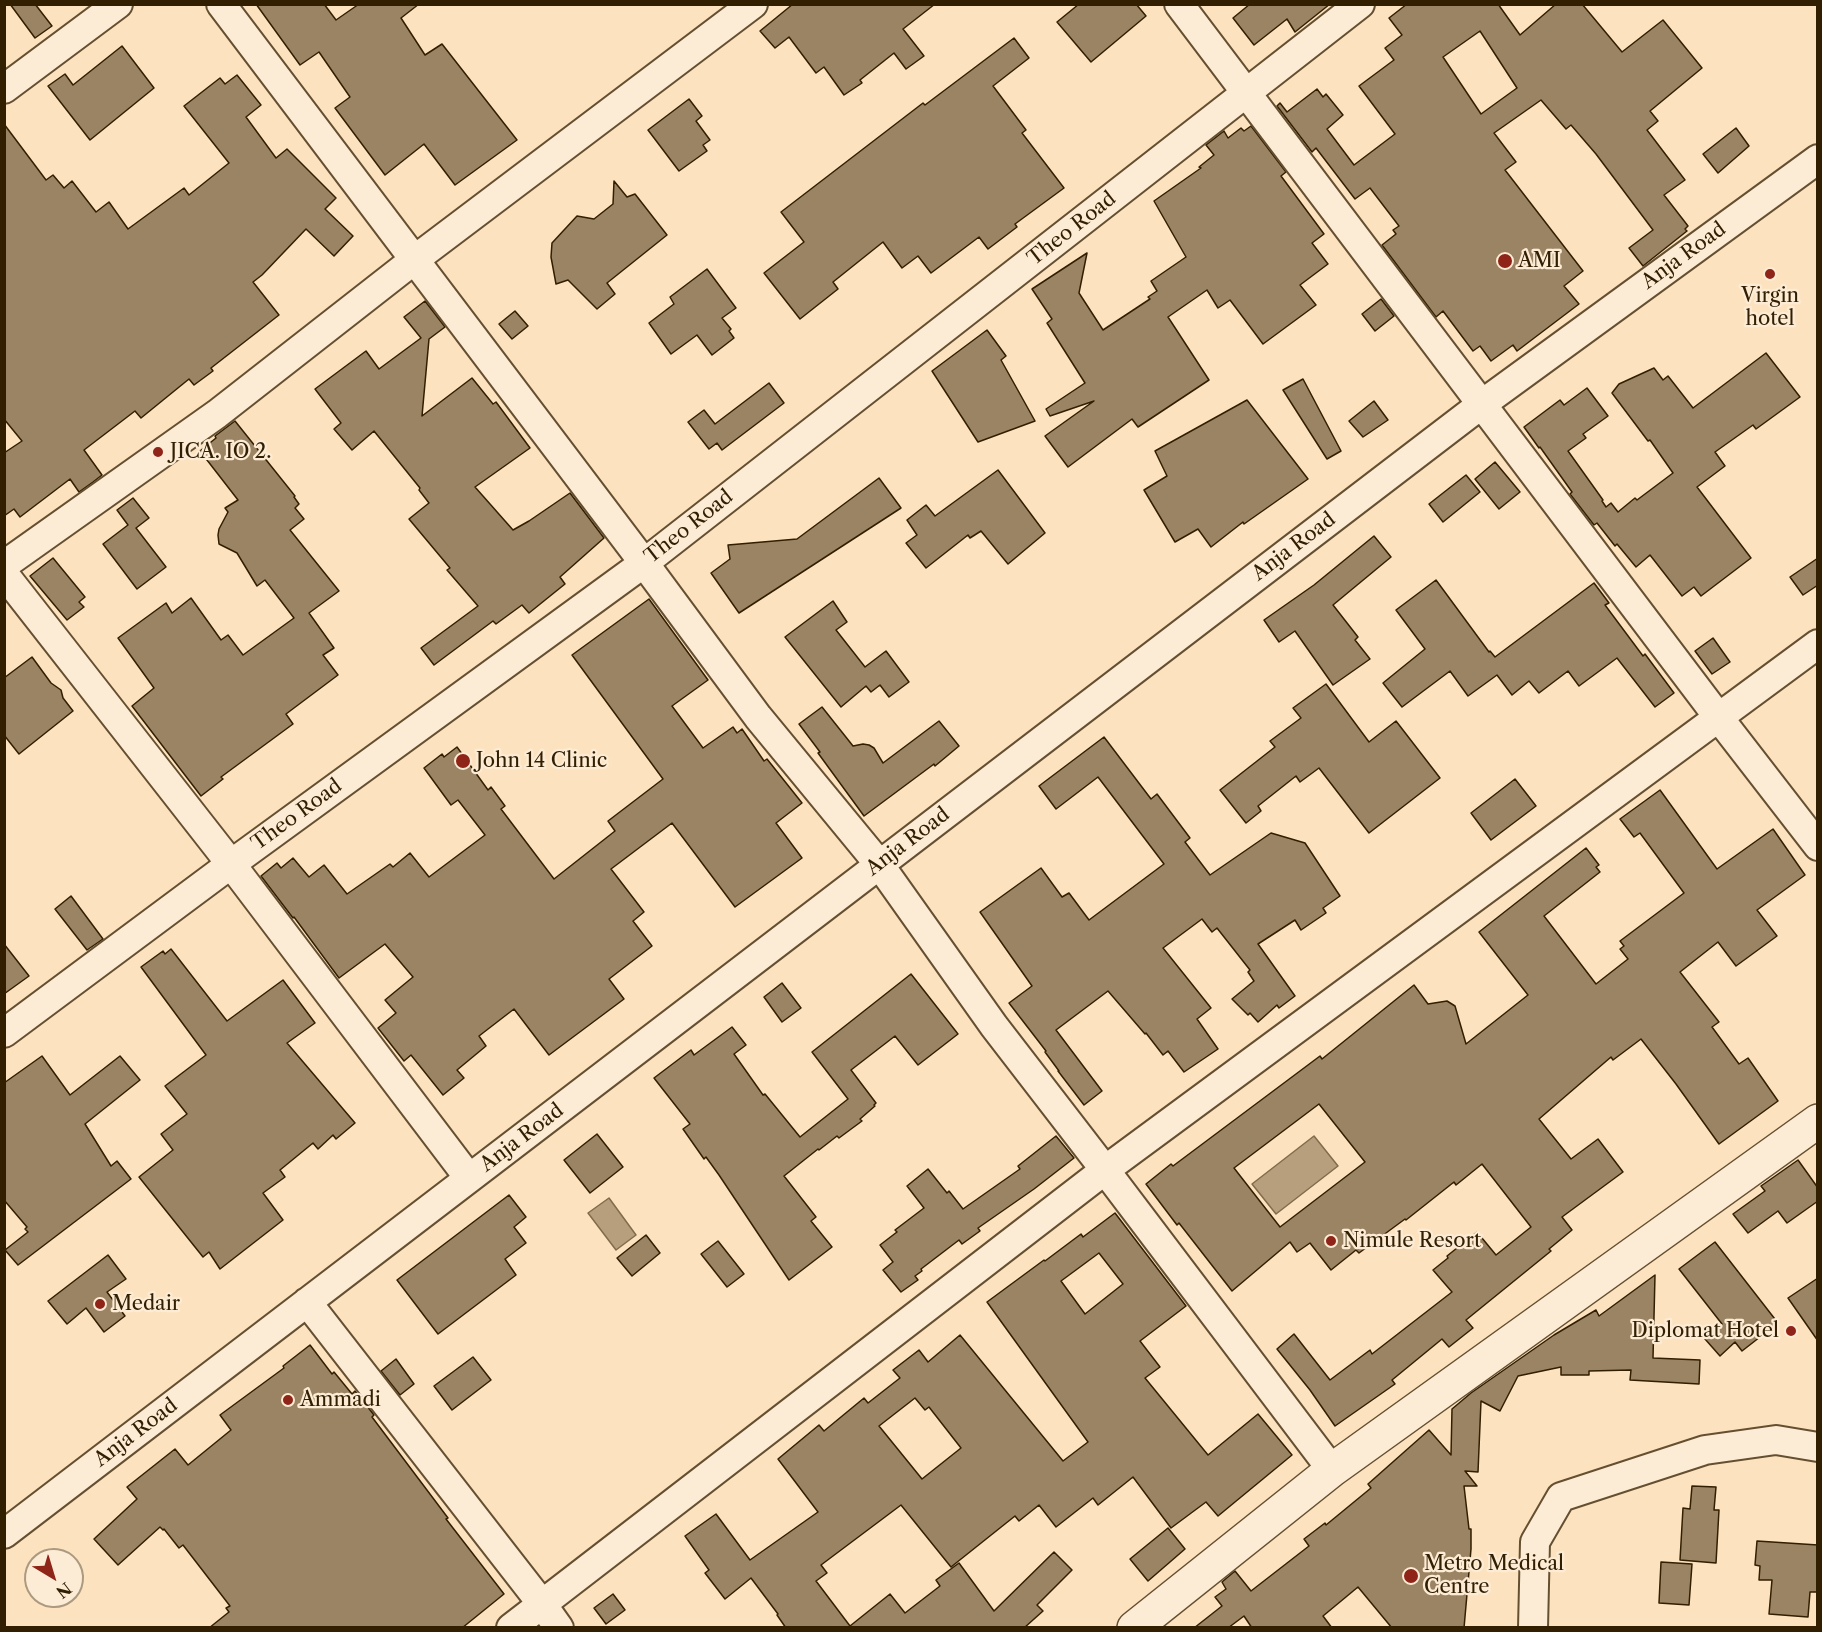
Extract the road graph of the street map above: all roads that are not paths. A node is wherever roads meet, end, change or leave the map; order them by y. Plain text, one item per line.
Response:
1 (118, 4) edge
2 (221, 4) edge
3 (753, 4) edge
4 (1179, 4) edge
5 (1360, 4) edge
6 (4, 89) edge
7 (1247, 93) junction
8 (1818, 159) edge
9 (414, 260) junction
10 (1482, 404) junction
11 (644, 562) junction
12 (4, 565) edge
13 (4, 574) edge
14 (1818, 644) edge
15 (1719, 718) junction
16 (1818, 846) edge
17 (231, 864) junction
18 (879, 864) junction
19 (4, 1033) edge
20 (1818, 1121) edge
21 (1105, 1170) junction
22 (469, 1178) junction
23 (307, 1302) junction
24 (1818, 1447) edge
25 (1332, 1470) junction
26 (4, 1534) edge
27 (542, 1604) junction
28 (511, 1628) edge
29 (559, 1628) edge
30 (1134, 1628) edge
31 (1533, 1628) edge

1 - 6 street
2 - 9 street
3 - 9 street
4 - 7 street
5 - 7 street, Theo Road
7 - 10 street
7 - 11 street, Theo Road
8 - 10 street, Anja Road
9 - 11 street
9 - 12 street
10 - 15 street
10 - 18 street, Anja Road
11 - 17 street, Theo Road
11 - 18 street
13 - 17 street
14 - 15 street
15 - 16 street
15 - 21 street
17 - 19 street, Theo Road
17 - 22 street
18 - 21 street
18 - 22 street, Anja Road
20 - 25 street
21 - 25 street
21 - 27 street
22 - 23 street, Anja Road
23 - 26 street, Anja Road
23 - 27 street
24 - 31 street
25 - 30 street
27 - 28 street
27 - 29 street

